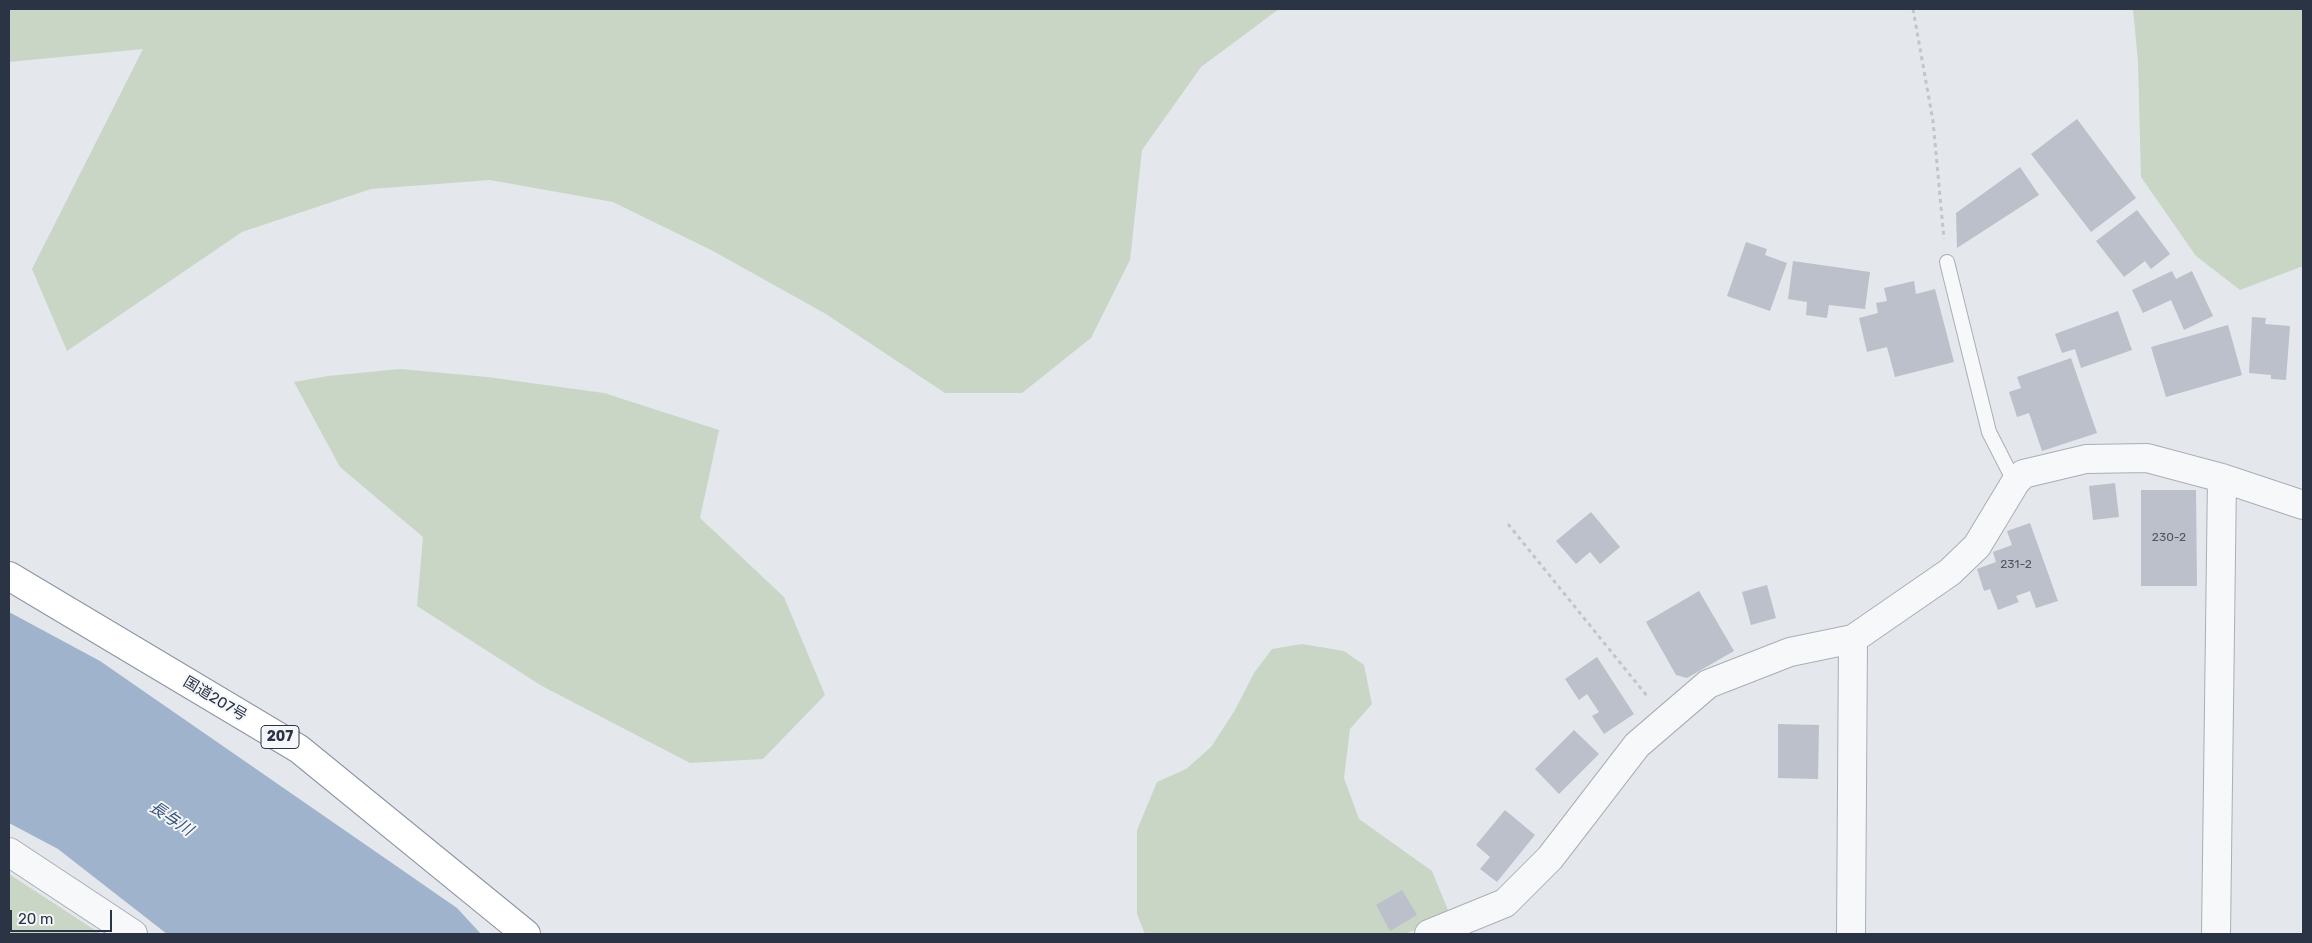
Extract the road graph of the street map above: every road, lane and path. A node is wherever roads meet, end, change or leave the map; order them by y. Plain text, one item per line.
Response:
1 (1913, 9) edge
2 (1947, 262) joint
3 (2222, 478) junction
4 (2015, 483) junction
5 (2303, 505) edge
6 (1508, 524) dead end
7 (9, 576) edge
8 (1852, 639) junction
9 (1666, 720) junction
10 (9, 852) edge
11 (1464, 928) edge
12 (133, 934) edge
13 (526, 934) edge
14 (1429, 934) edge
15 (1851, 934) edge
16 (2216, 934) edge

1 - 2 path
2 - 4 lane
3 - 4 street
3 - 5 street
3 - 16 street
4 - 8 street
6 - 9 path
7 - 13 highway, 国道207号 / 207
8 - 9 street
8 - 15 street
9 - 11 street
10 - 12 street
11 - 14 street

